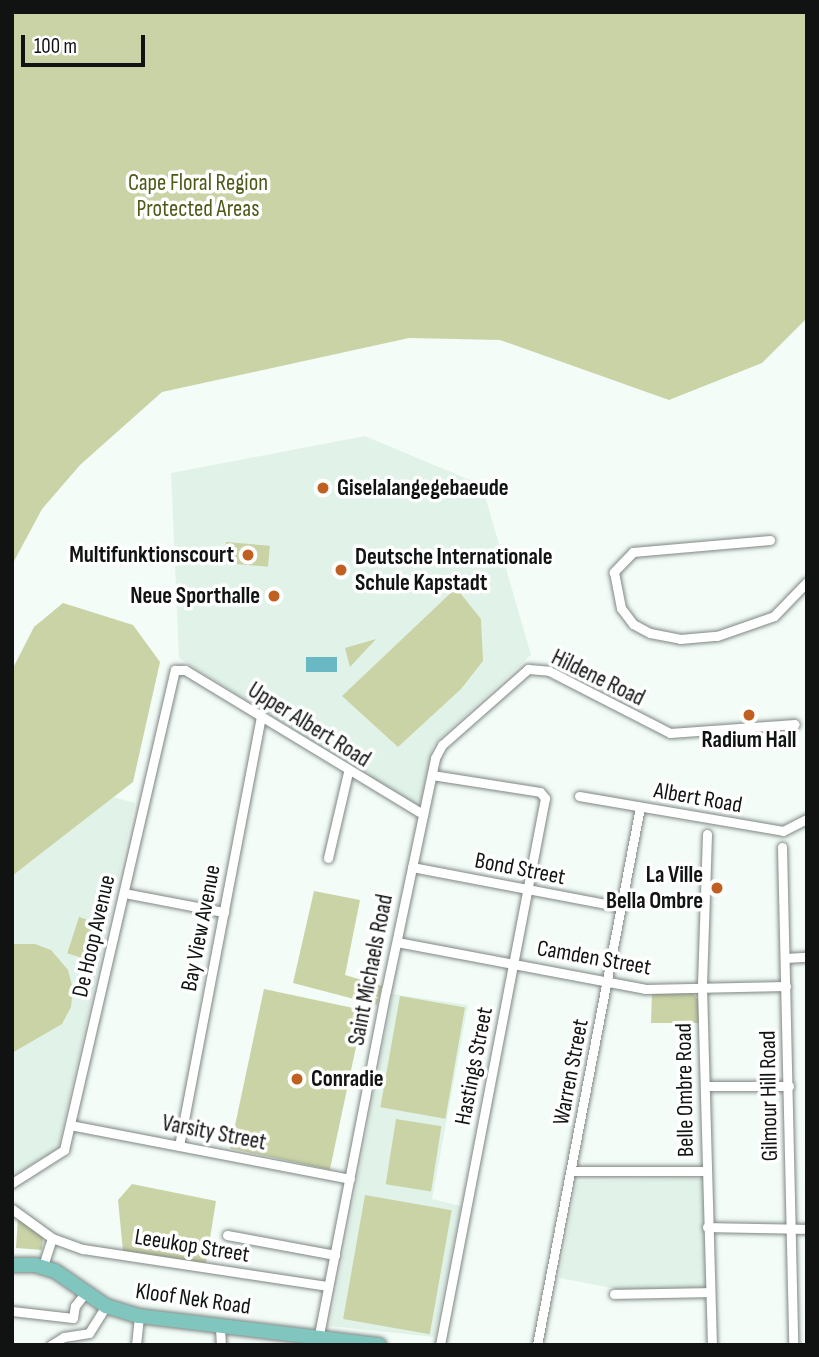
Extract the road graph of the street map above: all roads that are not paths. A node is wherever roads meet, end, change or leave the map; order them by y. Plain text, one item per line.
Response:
1 (769, 540) dead end
2 (807, 582) edge
3 (175, 670) joint
4 (261, 718) junction
5 (795, 724) dead end
6 (348, 772) junction
7 (432, 775) junction
8 (579, 796) dead end
9 (640, 807) junction
10 (424, 814) junction
11 (807, 819) edge
12 (707, 835) dead end
13 (782, 847) dead end
14 (328, 859) dead end
15 (412, 867) junction
16 (528, 891) junction
17 (124, 893) junction
18 (622, 907) junction
19 (224, 912) junction
20 (397, 942) junction
21 (807, 957) edge
22 (785, 958) junction
23 (514, 964) junction
24 (608, 982) junction
25 (786, 986) junction
26 (702, 988) junction
27 (705, 1086) junction
28 (789, 1086) junction
29 (70, 1125) junction
30 (179, 1146) junction
31 (572, 1171) junction
32 (706, 1171) junction
33 (350, 1179) junction
34 (12, 1182) edge
35 (12, 1209) edge
36 (707, 1227) junction
37 (791, 1229) junction
38 (807, 1230) edge
39 (227, 1235) dead end
40 (52, 1238) junction
41 (335, 1255) junction
42 (12, 1265) edge
43 (43, 1266) junction
44 (328, 1286) junction
45 (86, 1292) junction
46 (709, 1292) junction
47 (614, 1294) dead end
48 (106, 1306) junction
49 (12, 1311) edge
50 (139, 1316) junction
51 (220, 1326) junction
52 (318, 1341) edge
53 (51, 1345) edge
54 (136, 1345) edge
55 (221, 1345) edge
56 (379, 1345) edge
57 (440, 1345) edge
58 (537, 1345) edge
59 (712, 1345) edge
60 (793, 1345) edge

1 - 2 street
3 - 4 street, Upper Albert Road
3 - 17 street, De Hoop Avenue
4 - 6 street, Upper Albert Road
4 - 19 street, Bay View Avenue
5 - 7 street, Hildene Road
6 - 10 street, Upper Albert Road
6 - 14 street
7 - 10 street, Saint Michaels Road
7 - 16 street, Hastings Street
8 - 9 street, Albert Road
9 - 11 street, Albert Road
9 - 18 street, Warren Street
10 - 15 street, Saint Michaels Road
12 - 26 street, Belle Ombre Road
13 - 22 street, Gilmour Hill Road
15 - 16 street, Bond Street
15 - 20 street, Saint Michaels Road
16 - 18 street, Bond Street
16 - 23 street, Hastings Street
17 - 19 street
17 - 29 street, De Hoop Avenue
18 - 24 street, Warren Street
19 - 30 street, Bay View Avenue
20 - 23 street, Camden Street
20 - 33 street, Saint Michaels Road
21 - 22 street
22 - 25 street, Gilmour Hill Road
23 - 24 street, Camden Street
23 - 57 street, Hastings Street
24 - 26 street, Camden Street
24 - 31 street, Warren Street
25 - 26 street, Camden Street
25 - 28 street, Gilmour Hill Road
26 - 27 street, Belle Ombre Road
27 - 28 street
27 - 32 street, Belle Ombre Road
28 - 37 street, Gilmour Hill Road
29 - 30 street, Varsity Street
29 - 34 street, De Hoop Avenue
30 - 33 street, Varsity Street
31 - 32 street
31 - 58 street, Warren Street
32 - 36 street, Belle Ombre Road
33 - 41 street, Saint Michaels Road
35 - 40 street, Leeukop Street
36 - 37 street
36 - 46 street, Belle Ombre Road
37 - 38 street
37 - 60 street, Gilmour Hill Road
39 - 41 street
40 - 43 street
40 - 44 street, Leeukop Street
41 - 44 street, Saint Michaels Road
42 - 43 main road, Kloof Nek Road
43 - 45 main road, Kloof Nek Road
44 - 52 street, Saint Michaels Road
45 - 48 main road, Kloof Nek Road
45 - 49 street
46 - 47 street
46 - 59 street, Belle Ombre Road
48 - 50 main road, Kloof Nek Road
48 - 53 street
50 - 51 main road, Kloof Nek Road
50 - 54 street
51 - 52 main road, Kloof Nek Road
51 - 55 street
52 - 56 main road, Kloof Nek Road

